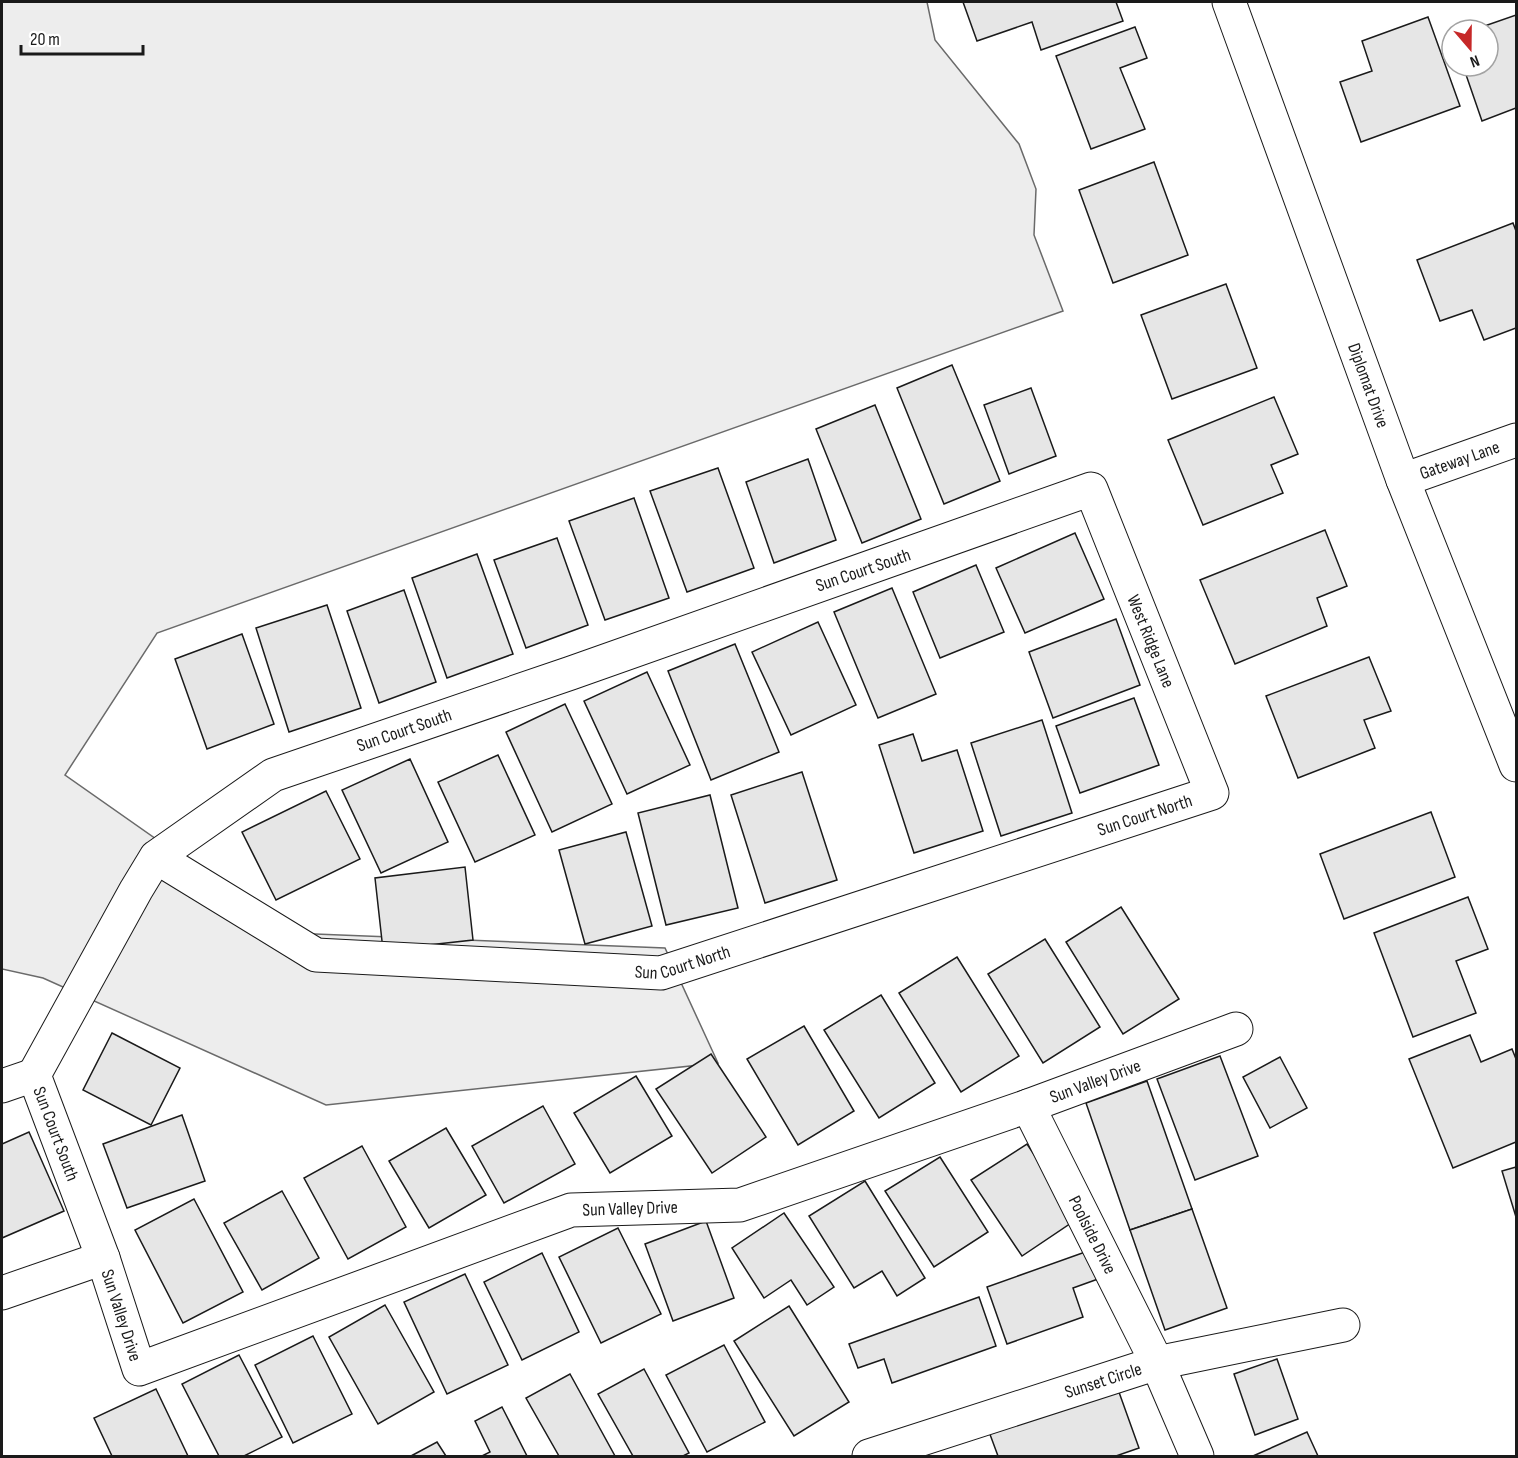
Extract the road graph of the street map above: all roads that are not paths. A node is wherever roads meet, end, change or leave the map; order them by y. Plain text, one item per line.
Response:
1 (1232, 2) edge
2 (1516, 440) edge
3 (1403, 480) junction
4 (1091, 489) joint
5 (1516, 765) edge
6 (1212, 793) joint
7 (156, 857) junction
8 (1236, 1029) dead end
9 (34, 1075) junction
10 (2, 1086) edge
11 (1028, 1106) junction
12 (103, 1258) junction
13 (2, 1293) edge
14 (1343, 1324) dead end
15 (1157, 1364) junction
16 (869, 1456) edge
17 (1197, 1456) edge

1 - 3 street, Diplomat Drive
2 - 3 street, Gateway Lane
3 - 5 street, Diplomat Drive
4 - 6 street, West Ridge Lane
4 - 7 street, Sun Court South
6 - 7 street, Sun Court North
7 - 9 street, Sun Court South
8 - 11 street, Sun Valley Drive
9 - 10 street
9 - 12 street, Sun Court South
11 - 12 street, Sun Valley Drive
11 - 15 street, Poolside Drive
12 - 13 street
14 - 15 street, Sunset Circle
15 - 16 street, Sunset Circle
15 - 17 street, Poolside Drive

